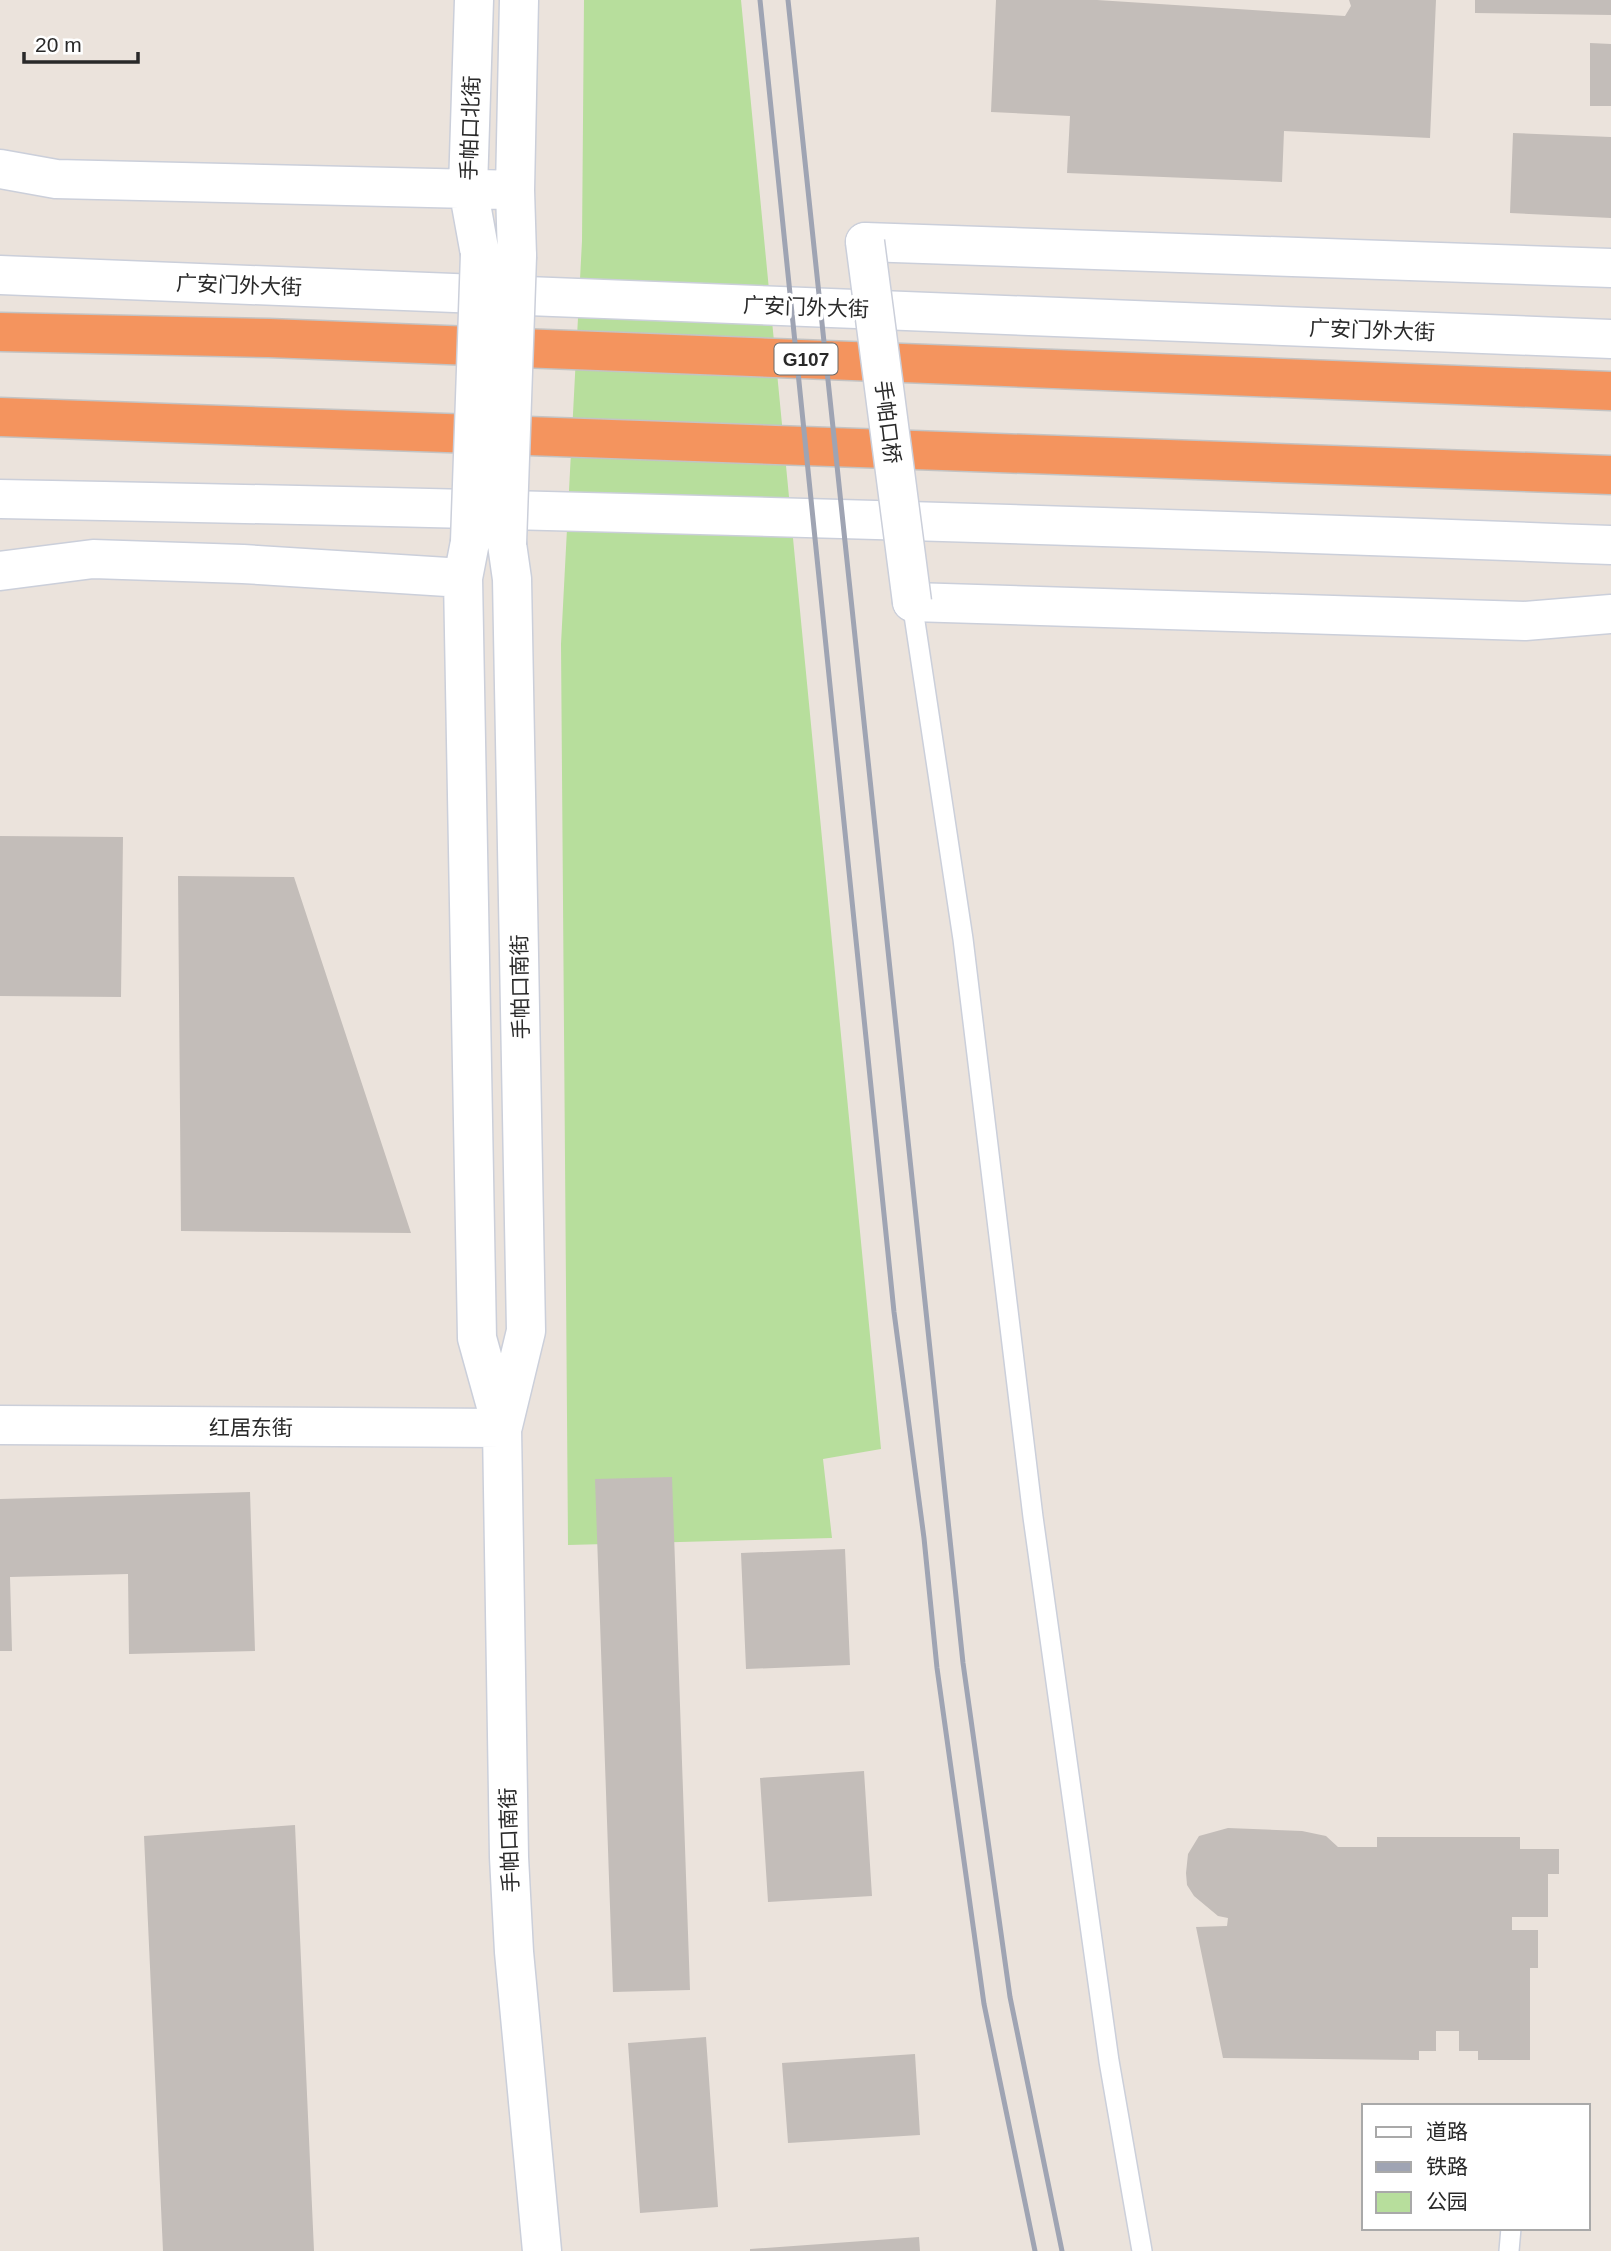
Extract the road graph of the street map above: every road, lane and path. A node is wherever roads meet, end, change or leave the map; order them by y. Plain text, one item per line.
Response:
1 (474, 0) edge
2 (519, 0) edge
3 (0, 169) edge
4 (468, 188) junction
5 (515, 190) junction
6 (499, 255) junction
7 (1611, 268) edge
8 (0, 275) edge
9 (0, 332) edge
10 (1611, 340) edge
11 (1611, 391) edge
12 (0, 417) edge
13 (1611, 475) edge
14 (0, 499) edge
15 (1611, 545) edge
16 (480, 554) junction
17 (0, 571) edge
18 (912, 602) junction
19 (1611, 614) edge
20 (0, 1425) edge
21 (502, 1428) junction
22 (1511, 2230) edge
23 (542, 2251) edge
24 (1142, 2251) edge
25 (1508, 2251) edge

1 - 4 street, 手帕口北街
2 - 5 street
3 - 4 street
4 - 5 street
4 - 6 street, 手帕口北街
5 - 6 street
6 - 16 street, bridge
7 - 18 street, 手帕口桥, bridge
8 - 10 street, 广安门外大街
9 - 11 highway, G107
12 - 13 highway
14 - 15 street
16 - 17 street
16 - 21 street, 手帕口南街
16 - 21 street, 手帕口南街
18 - 19 street
18 - 24 lane
20 - 21 street, 红居东街
21 - 23 street, 手帕口南街
22 - 25 lane

